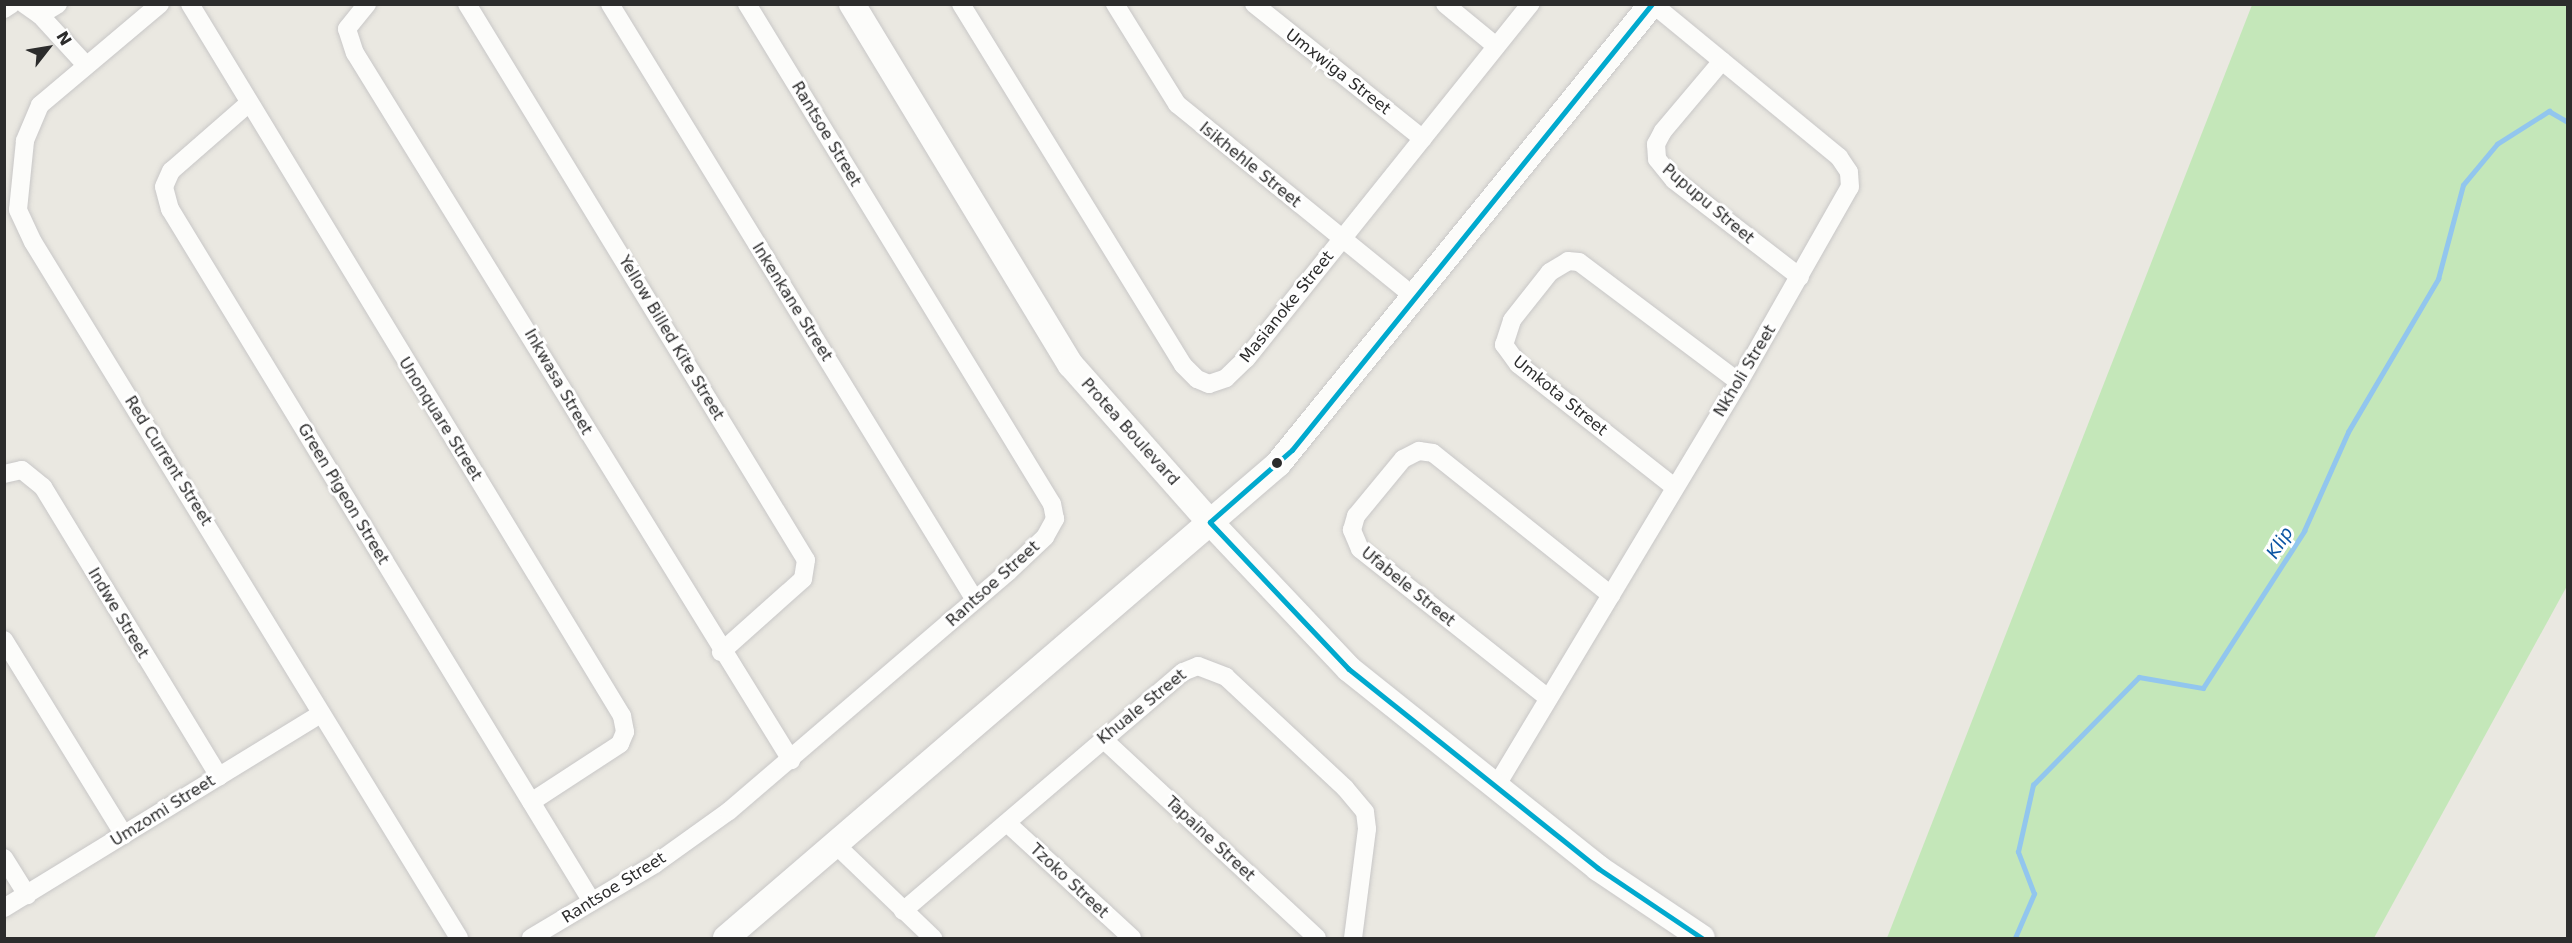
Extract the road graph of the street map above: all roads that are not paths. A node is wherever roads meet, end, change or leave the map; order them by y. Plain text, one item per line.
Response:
1 (12, 4) edge
2 (24, 4) edge
3 (58, 4) edge
4 (160, 4) edge
5 (190, 4) edge
6 (367, 4) edge
7 (467, 4) edge
8 (610, 4) edge
9 (747, 4) edge
10 (852, 4) edge
11 (961, 4) edge
12 (1115, 4) edge
13 (1254, 4) edge
14 (1445, 4) edge
15 (1530, 4) edge
16 (1652, 4) edge
17 (4, 9) edge
18 (40, 15) junction
19 (1496, 46) junction
20 (1722, 61) junction
21 (85, 64) junction
22 (249, 103) junction
23 (1423, 139) junction
24 (1342, 239) junction
25 (1800, 277) junction
26 (1416, 298) junction
27 (1739, 382) junction
28 (4, 474) edge
29 (1673, 486) junction
30 (1210, 522) junction
31 (1611, 595) junction
32 (975, 600) junction
33 (4, 640) edge
34 (721, 652) junction
35 (1548, 698) junction
36 (321, 714) junction
37 (1102, 740) junction
38 (791, 760) junction
39 (219, 777) junction
40 (1495, 788) junction
41 (531, 802) junction
42 (1007, 823) junction
43 (124, 835) junction
44 (835, 844) junction
45 (4, 858) edge
46 (27, 895) junction
47 (592, 902) junction
48 (4, 908) edge
49 (903, 911) junction
50 (459, 939) edge
51 (531, 939) edge
52 (726, 939) edge
53 (933, 939) edge
54 (1131, 939) edge
55 (1317, 939) edge
56 (1353, 939) edge
57 (1702, 939) edge

1 - 17 street
2 - 18 street
3 - 18 street
4 - 21 street, Red Current Street
5 - 22 street, Unonquare Street
6 - 34 street, Inkwasa Street
7 - 34 street, Yellow Billed Kite Street
8 - 32 street, Inkenkane Street
9 - 32 street, Rantsoe Street
10 - 30 street, Protea Boulevard
11 - 24 street, Masianoke Street
12 - 24 street, Isikhehle Street
13 - 23 street, Umxwiga Street
14 - 19 street
15 - 19 street, Masianoke Street
16 - 20 street, Nkholi Street
16 - 26 street
18 - 21 street
19 - 23 street, Masianoke Street
20 - 25 street, Nkholi Street
20 - 25 street, Pupupu Street
21 - 36 street, Red Current Street
22 - 41 street, Green Pigeon Street
22 - 41 street, Unonquare Street
23 - 24 street, Masianoke Street
24 - 26 street, Isikhehle Street
25 - 27 street, Nkholi Street
26 - 30 street
27 - 29 street, Nkholi Street
27 - 29 street, Umkota Street
28 - 39 street, Indwe Street
29 - 31 street, Nkholi Street
30 - 40 street, Protea Boulevard
30 - 44 street
31 - 35 street, Nkholi Street
31 - 35 street, Ufabele Street
32 - 38 street, Rantsoe Street
33 - 43 street
34 - 38 street, Inkwasa Street
35 - 40 street, Nkholi Street
36 - 39 street, Umzomi Street
36 - 50 street, Red Current Street
37 - 42 street, Khuale Street
37 - 55 street, Tapaine Street
37 - 56 street, Khuale Street
38 - 47 street, Rantsoe Street
39 - 43 street, Umzomi Street
40 - 57 street, Protea Boulevard
41 - 47 street, Green Pigeon Street
42 - 49 street, Khuale Street
42 - 54 street, Tzoko Street
43 - 46 street, Umzomi Street
44 - 49 street
44 - 52 street
45 - 46 street
46 - 48 street, Umzomi Street
47 - 51 street, Rantsoe Street
49 - 53 street

